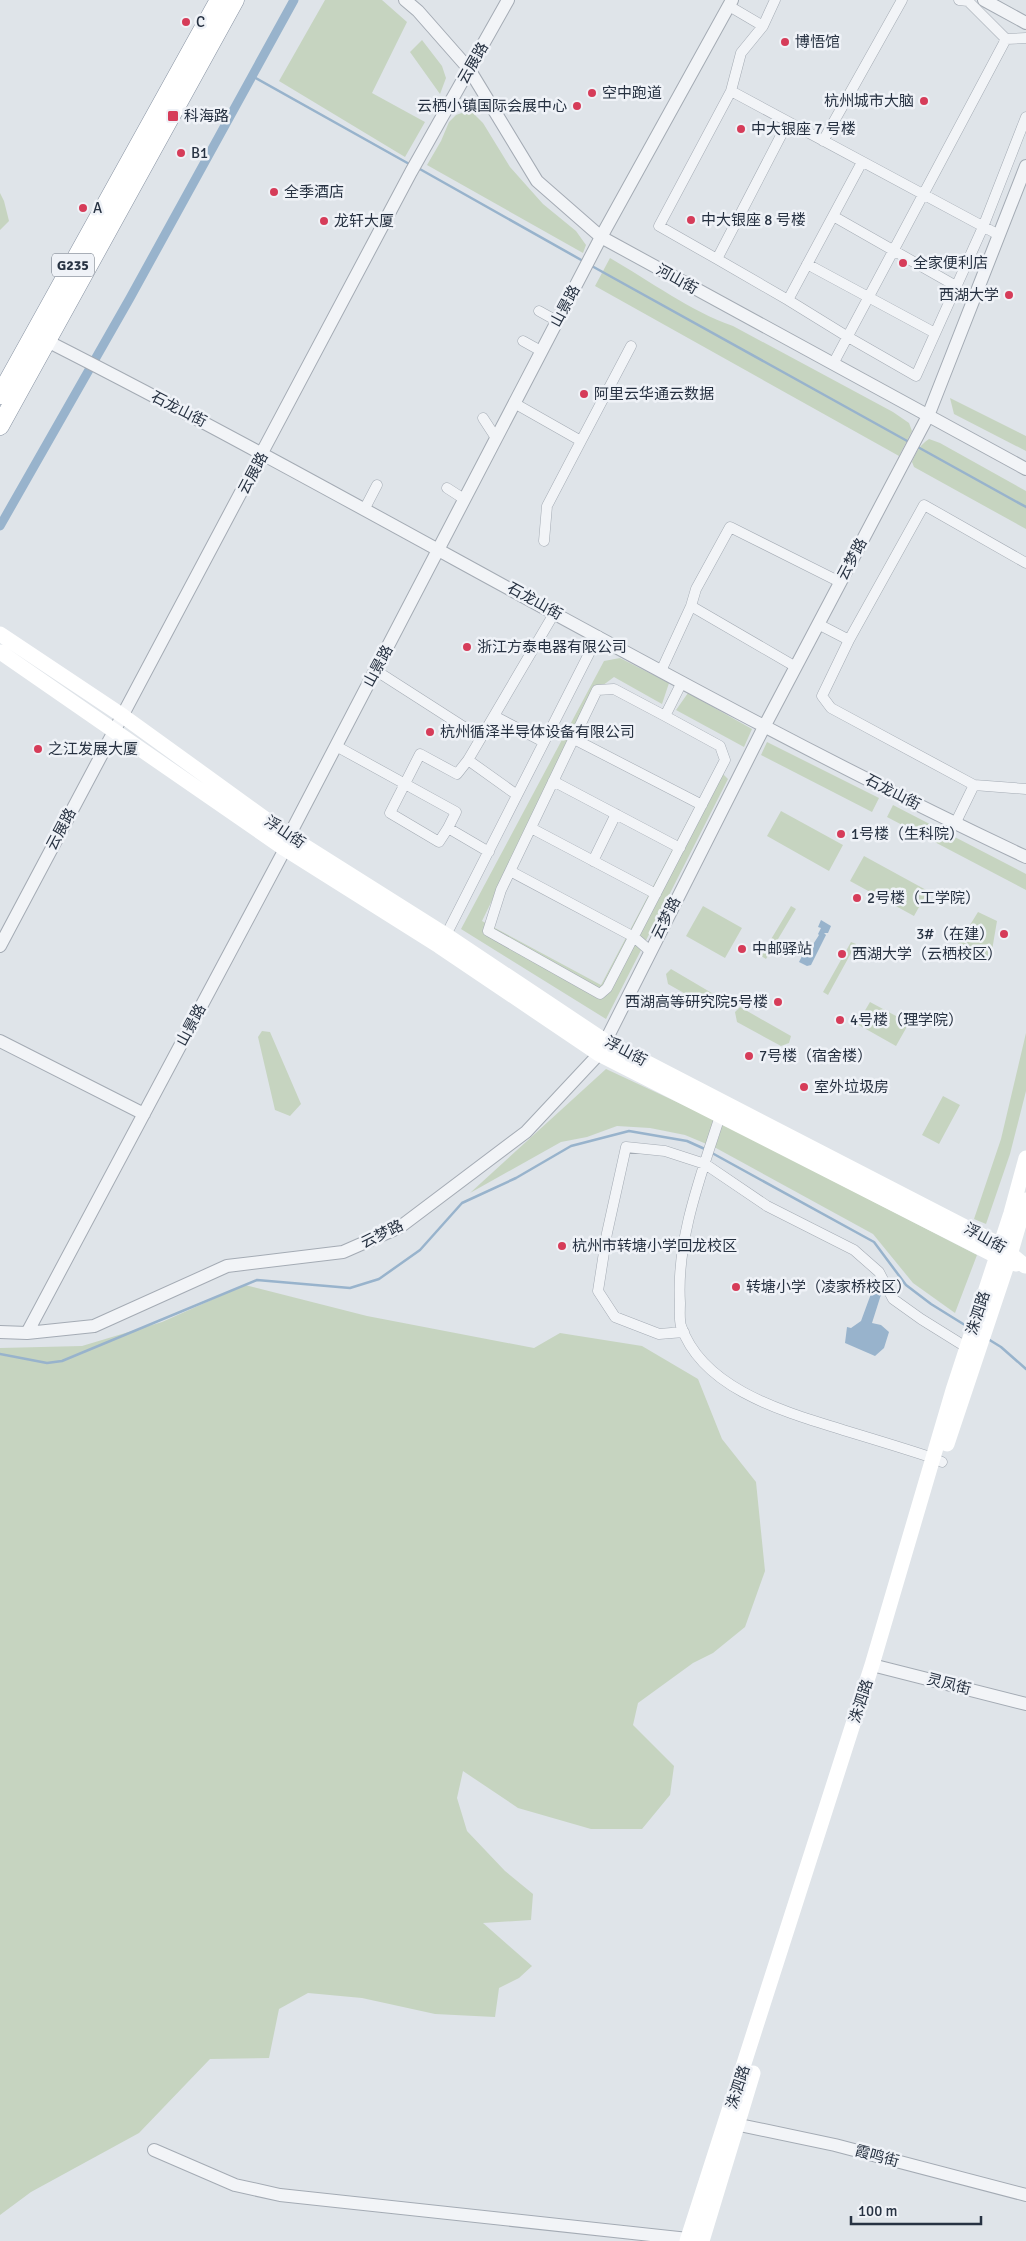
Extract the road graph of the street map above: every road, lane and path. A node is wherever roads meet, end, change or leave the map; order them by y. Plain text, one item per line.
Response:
1 (219, 0) edge
2 (235, 0) edge
3 (405, 0) edge
4 (508, 0) edge
5 (774, 0) edge
6 (902, 0) edge
7 (958, 0) edge
8 (984, 0) edge
9 (731, 3) edge
10 (1026, 23) edge
11 (763, 26) junction
12 (1026, 38) edge
13 (1006, 39) junction
14 (469, 69) junction
15 (731, 91) junction
16 (1026, 117) edge
17 (788, 122) junction
18 (822, 141) junction
19 (862, 162) junction
20 (1026, 166) edge
21 (923, 195) junction
22 (833, 216) junction
23 (983, 227) junction
24 (998, 235) junction
25 (601, 237) junction
26 (894, 250) junction
27 (716, 259) junction
28 (807, 264) junction
29 (956, 286) junction
30 (869, 297) junction
31 (788, 300) junction
32 (539, 311) dead end
33 (557, 321) junction
34 (935, 333) junction
35 (848, 337) junction
36 (47, 341) junction
37 (523, 341) dead end
38 (631, 346) dead end
39 (541, 351) junction
40 (833, 364) junction
41 (0, 395) edge
42 (514, 403) junction
43 (928, 416) junction
44 (484, 418) dead end
45 (0, 426) edge
46 (496, 438) junction
47 (581, 442) junction
48 (263, 453) junction
49 (1026, 470) edge
50 (377, 485) dead end
51 (447, 488) dead end
52 (464, 499) junction
53 (365, 508) junction
54 (544, 541) dead end
55 (439, 548) junction
56 (1026, 563) edge
57 (840, 582) junction
58 (691, 606) junction
59 (555, 612) junction
60 (818, 624) junction
61 (0, 634) edge
62 (598, 636) junction
63 (849, 640) junction
64 (0, 652) edge
65 (796, 667) junction
66 (375, 670) junction
67 (662, 671) junction
68 (682, 682) junction
69 (123, 716) junction
70 (494, 716) junction
71 (665, 716) junction
72 (764, 727) junction
73 (114, 729) junction
74 (481, 738) junction
75 (574, 739) junction
76 (544, 742) junction
77 (336, 746) junction
78 (468, 760) junction
79 (553, 781) junction
80 (404, 784) junction
81 (974, 785) junction
82 (1026, 789) edge
83 (517, 795) junction
84 (702, 804) junction
85 (616, 814) junction
86 (955, 824) junction
87 (448, 828) junction
88 (531, 828) junction
89 (287, 842) junction
90 (680, 848) junction
91 (488, 852) junction
92 (1026, 857) edge
93 (593, 861) junction
94 (510, 871) junction
95 (656, 894) junction
96 (634, 937) junction
97 (443, 940) junction
98 (0, 946) edge
99 (650, 951) junction
100 (0, 1041) edge
101 (602, 1047) junction
102 (144, 1114) junction
103 (720, 1116) junction
104 (1026, 1158) edge
105 (706, 1161) junction
106 (1026, 1200) edge
107 (1004, 1254) junction
108 (1026, 1266) edge
109 (0, 1332) edge
110 (684, 1332) junction
111 (978, 1332) junction
112 (27, 1333) junction
113 (966, 1347) junction
114 (937, 1460) junction
115 (876, 1666) junction
116 (1026, 1704) edge
117 (732, 2123) junction
118 (154, 2150) dead end
119 (1026, 2195) edge
120 (692, 2240) edge

1 - 41 highway, G235
2 - 36 highway, G235
3 - 14 street, 河山街
4 - 14 street, 云展路
5 - 11 street
6 - 18 street
7 - 13 street
8 - 10 street
9 - 11 street
9 - 25 street, 山景路
11 - 15 street
12 - 13 street
13 - 21 street
14 - 25 street, 河山街
14 - 48 street, 云展路
15 - 17 street
15 - 27 street
16 - 23 street
17 - 18 street
17 - 27 street
18 - 19 street
19 - 21 street
19 - 22 street
20 - 24 street, 云梦路
21 - 23 street
21 - 26 street
22 - 26 street
22 - 28 street
23 - 24 street
23 - 29 street
24 - 43 street, 云梦路
25 - 33 street, 山景路
25 - 40 street, 河山街
26 - 29 street
26 - 30 street
27 - 31 street
28 - 30 street
28 - 31 street
29 - 34 street
30 - 34 street
30 - 35 street
31 - 35 street
32 - 33 street
33 - 39 street, 山景路
34 - 35 street
35 - 40 street
36 - 45 highway, G235
36 - 48 street, 石龙山街
37 - 39 street
38 - 47 street
39 - 42 street, 山景路
40 - 43 street, 河山街
42 - 46 street, 山景路
42 - 47 street
43 - 49 street, 河山街
43 - 57 street, 云梦路
44 - 46 street
46 - 52 street, 山景路
47 - 54 street
48 - 53 street, 石龙山街
48 - 69 street, 云展路
50 - 53 street
51 - 52 street
52 - 55 street, 山景路
53 - 55 street, 石龙山街
55 - 59 street, 石龙山街
55 - 66 street, 山景路
56 - 63 street
57 - 58 street
57 - 60 street, 云梦路
58 - 65 street
58 - 67 street
59 - 62 street, 石龙山街
59 - 70 street
60 - 63 street
60 - 65 street, 云梦路
61 - 69 main road, 浮山街
62 - 67 street, 石龙山街
62 - 76 street
63 - 81 street
64 - 73 main road, 浮山街
65 - 72 street, 云梦路
66 - 74 street
66 - 77 street, 山景路
67 - 68 street, 石龙山街
68 - 71 street
68 - 72 street, 石龙山街
69 - 73 street, 云展路
69 - 89 main road, 浮山街
70 - 74 street
70 - 76 street
71 - 75 street
71 - 84 street
72 - 86 street, 石龙山街
72 - 99 street, 云梦路
73 - 89 main road, 浮山街
73 - 98 street, 云展路
74 - 78 street
75 - 79 street
75 - 84 street
76 - 83 street
77 - 80 street
77 - 89 street, 山景路
78 - 80 street
78 - 83 street
79 - 85 street
79 - 88 street
80 - 87 street
80 - 87 street
81 - 82 street
81 - 86 street
83 - 91 street
84 - 90 street
85 - 90 street
85 - 93 street
86 - 92 street, 石龙山街
87 - 91 street
88 - 93 street
88 - 94 street
89 - 97 main road, 浮山街
89 - 102 street, 山景路
90 - 95 street
91 - 97 street
93 - 95 street
94 - 96 street
94 - 96 street
95 - 96 street
96 - 99 street
97 - 101 main road, 浮山街
99 - 101 street, 云梦路
100 - 102 street
101 - 103 main road, 浮山街
101 - 107 main road, 浮山街
101 - 112 street, 云梦路
102 - 112 street, 山景路
103 - 105 street
103 - 107 main road, 浮山街
104 - 107 main road, 洙泗路
105 - 110 street
105 - 110 street
105 - 113 street
106 - 107 main road, 洙泗路
107 - 108 main road, 浮山街
107 - 111 main road, 洙泗路
109 - 112 street, 云梦路
110 - 114 street
111 - 113 main road, 洙泗路
111 - 114 main road, 洙泗路
113 - 114 main road, 洙泗路
114 - 115 main road, 洙泗路
115 - 116 street, 灵凤街
115 - 117 main road, 洙泗路
117 - 119 street, 霞鸣街
117 - 120 main road, 洙泗路
118 - 120 street

